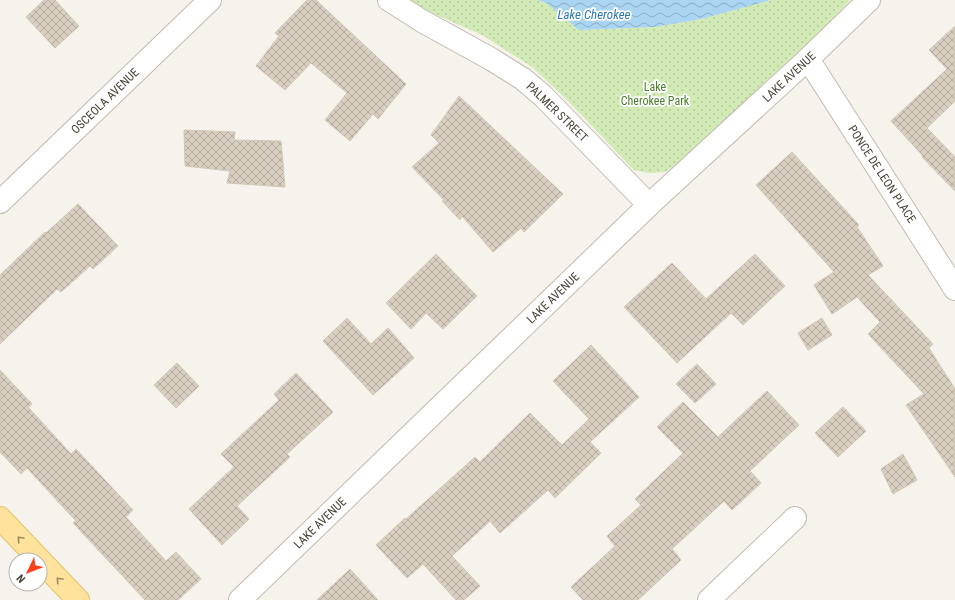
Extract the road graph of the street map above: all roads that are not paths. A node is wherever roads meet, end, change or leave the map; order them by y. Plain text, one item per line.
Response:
1 (210, 0) edge
2 (389, 0) edge
3 (869, 0) edge
4 (808, 60) junction
5 (0, 202) edge
6 (649, 205) junction
7 (955, 289) edge
8 (0, 518) edge
9 (795, 518) dead end
10 (78, 600) edge
11 (240, 600) edge
12 (709, 600) edge

1 - 5 street, OSCEOLA AVENUE
2 - 6 street, PALMER STREET
3 - 4 street, LAKE AVENUE
4 - 6 street, LAKE AVENUE
4 - 7 street, PONCE DE LEON PLACE
6 - 11 street, LAKE AVENUE
10 -> 8 main road
9 - 12 street

